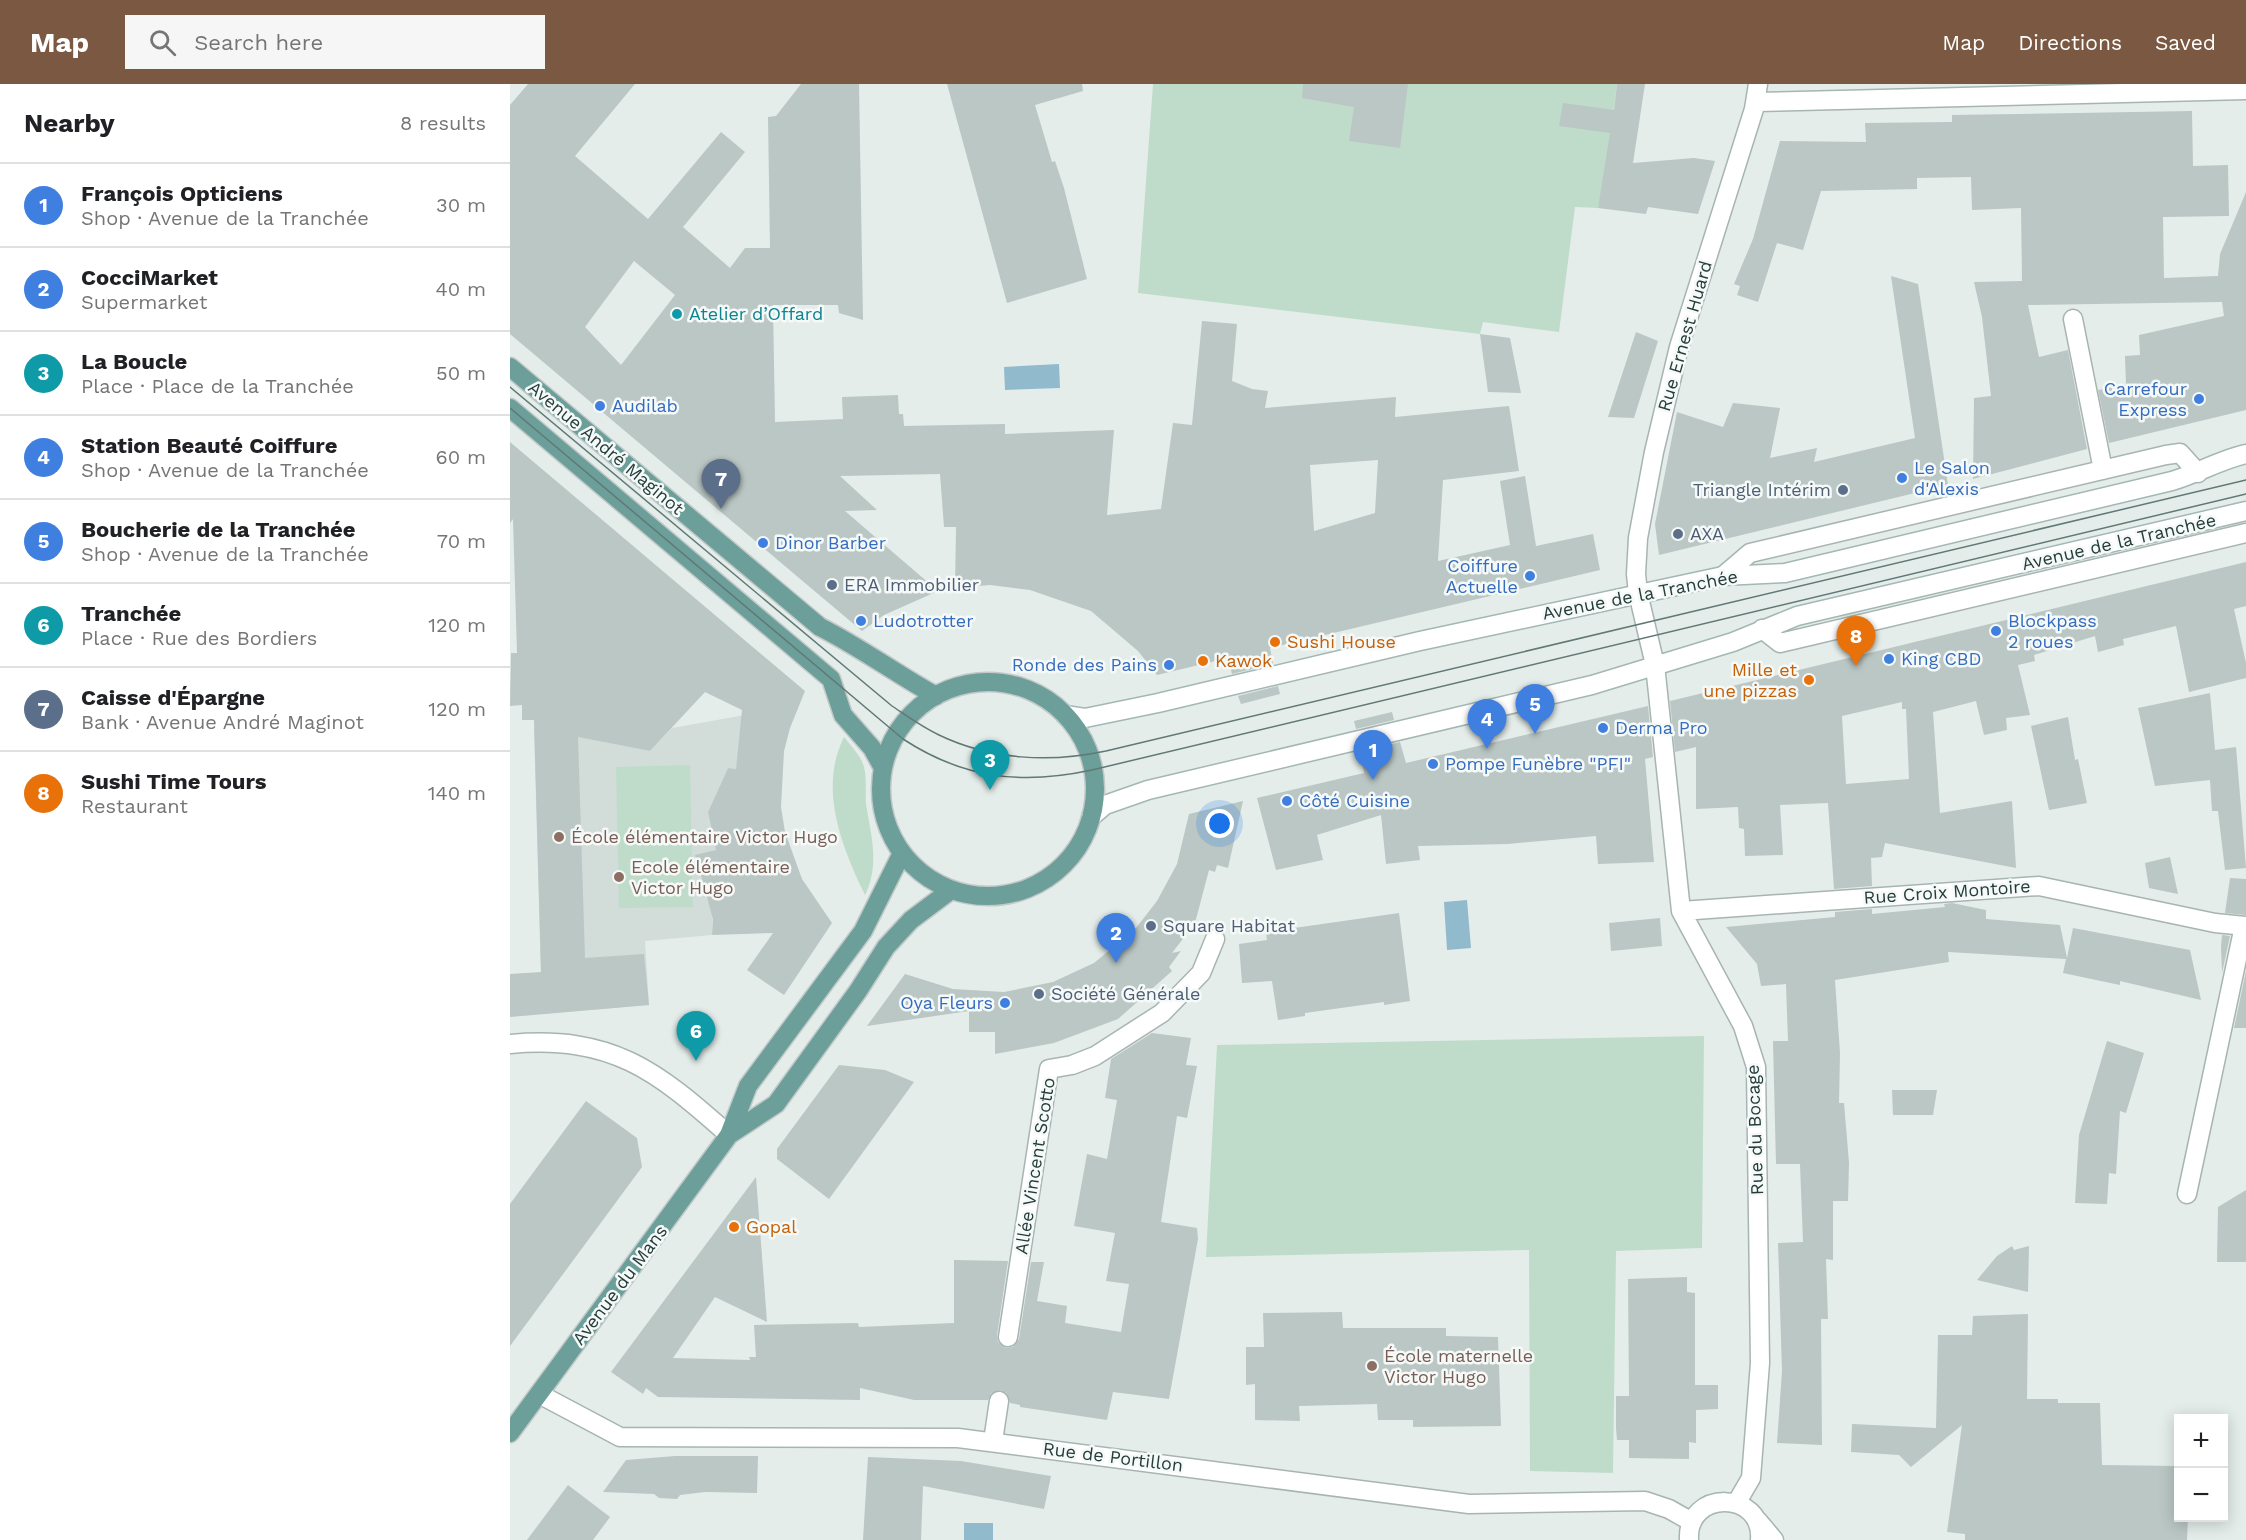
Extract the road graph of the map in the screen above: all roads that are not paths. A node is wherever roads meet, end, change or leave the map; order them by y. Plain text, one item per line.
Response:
1 (2246, 90) edge
2 (1757, 93) edge
3 (2073, 319) dead end
4 (510, 367) edge
5 (510, 408) edge
6 (2246, 453) edge
7 (2103, 470) junction
8 (2198, 473) junction
9 (2246, 511) edge
10 (2246, 533) edge
11 (1723, 576) junction
12 (1638, 593) junction
13 (1762, 629) junction
14 (1655, 664) junction
15 (936, 696) junction
16 (1065, 715) junction
17 (883, 768) junction
18 (1091, 817) junction
19 (902, 854) junction
20 (951, 890) junction
21 (1681, 910) junction
22 (2245, 926) edge
23 (1215, 939) dead end
24 (510, 1044) edge
25 (729, 1135) junction
26 (2187, 1194) dead end
27 (1008, 1337) dead end
28 (539, 1394) junction
29 (999, 1401) dead end
30 (510, 1433) edge
31 (993, 1442) junction
32 (1737, 1502) junction
33 (1758, 1521) junction
34 (1690, 1531) edge
35 (1760, 1540) edge
36 (1774, 1540) edge

1 - 2 street
2 - 12 street, Rue Ernest Huard
3 - 7 street
4 - 15 main road, Avenue André Maginot
5 - 17 main road, Avenue André Maginot
6 - 8 street, Avenue de la Tranchée
7 - 8 street
7 - 11 street
8 - 11 street, Avenue de la Tranchée
9 - 13 street, Avenue de la Tranchée
10 - 13 street
11 - 12 street, Avenue de la Tranchée
12 - 14 street, Rue Ernest Huard
12 - 16 street, Avenue de la Tranchée
13 - 14 street, Avenue de la Tranchée
14 - 18 street, Avenue de la Tranchée
14 - 21 street, Rue du Bocage
15 - 16 main road
15 - 17 main road
16 - 18 main road
17 - 19 main road
18 - 20 main road
19 - 20 main road
19 - 25 main road, Avenue du Mans
20 - 25 main road, Avenue du Mans
21 - 22 street, Rue Croix Montoire
21 - 32 street, Rue du Bocage
22 - 26 street
23 - 27 street, Allée Vincent Scotto
24 - 25 street
25 - 28 main road, Avenue du Mans
28 - 30 main road, Avenue du Mans
28 - 31 street, Rue de Portillon
29 - 31 street
31 - 34 street, Rue de Portillon
32 - 33 street
32 - 34 street
33 - 35 street
33 - 36 street

